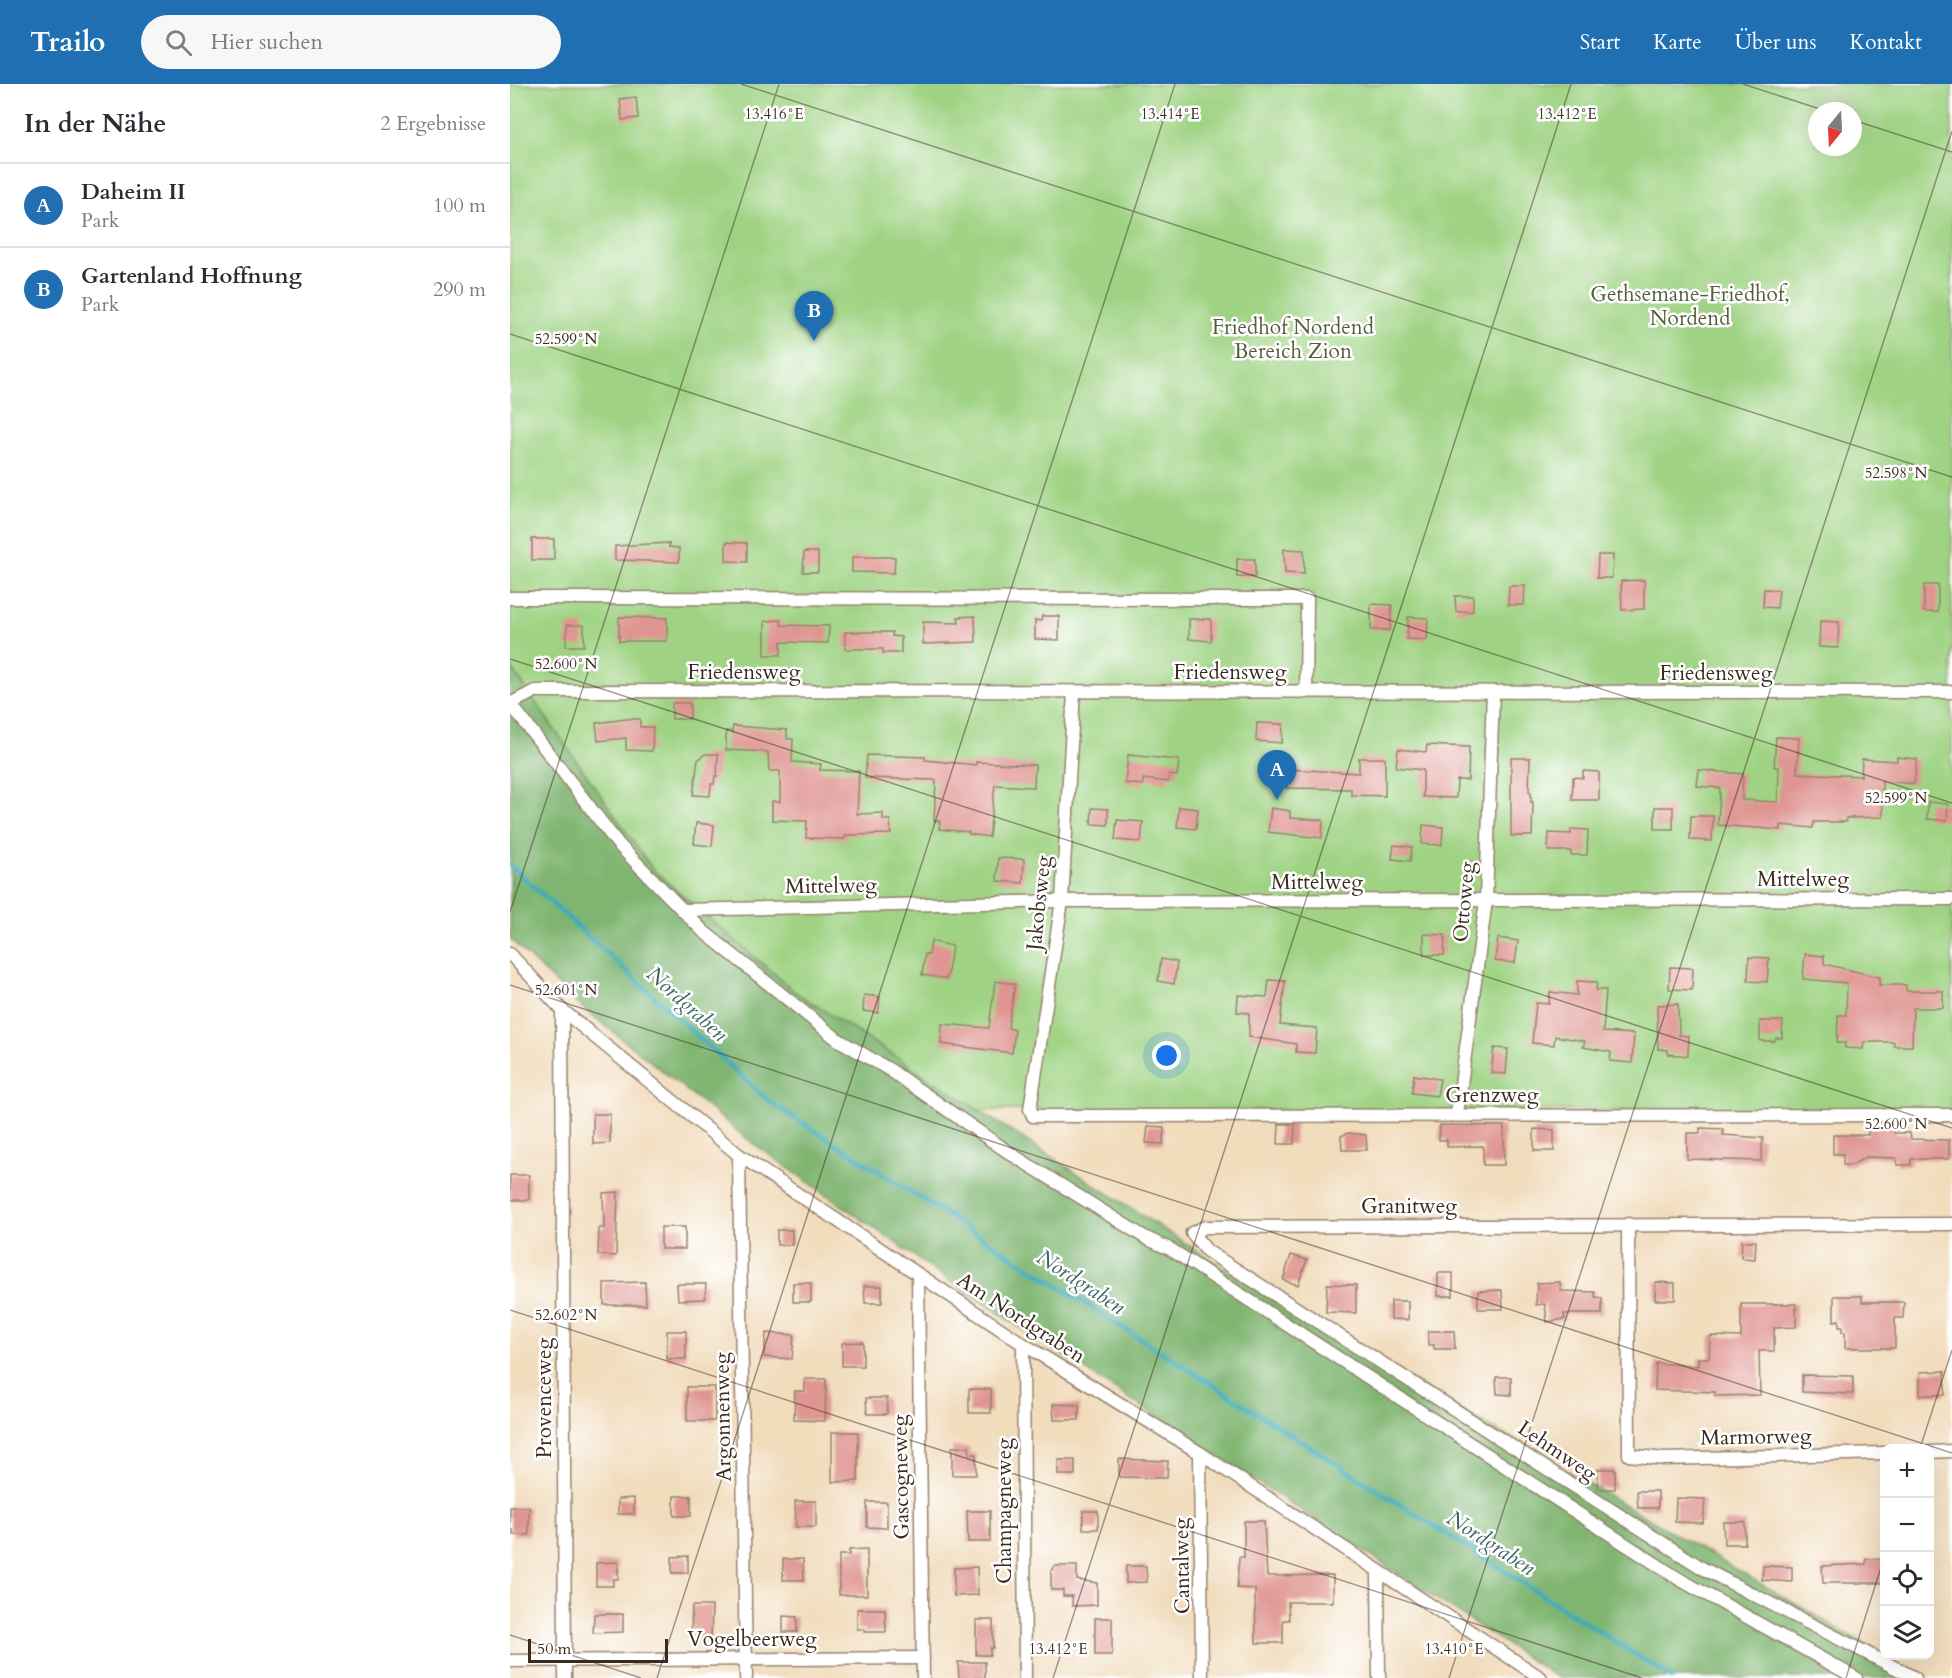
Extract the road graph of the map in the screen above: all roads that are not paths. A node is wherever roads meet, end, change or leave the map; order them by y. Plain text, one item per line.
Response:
1 (510, 598) edge
2 (1074, 692) junction
3 (1306, 692) junction
4 (1493, 692) junction
5 (1952, 692) edge
6 (510, 704) edge
7 (1952, 899) edge
8 (1486, 901) junction
9 (1062, 902) junction
10 (682, 910) junction
11 (510, 954) edge
12 (562, 1010) junction
13 (1458, 1114) junction
14 (1952, 1115) edge
15 (1033, 1116) joint
16 (739, 1155) junction
17 (1628, 1224) junction
18 (1952, 1224) edge
19 (1192, 1233) joint
20 (918, 1275) junction
21 (1023, 1344) junction
22 (1952, 1451) edge
23 (1934, 1452) edge
24 (1200, 1453) junction
25 (1880, 1453) edge
26 (1611, 1512) junction
27 (1583, 1515) junction
28 (1378, 1572) junction
29 (746, 1658) junction
30 (923, 1658) junction
31 (510, 1661) edge
32 (565, 1661) junction
33 (565, 1678) edge
34 (746, 1678) edge
35 (923, 1678) edge
36 (1025, 1678) edge
37 (1202, 1678) edge
38 (1379, 1678) edge
39 (1540, 1678) edge
40 (1856, 1678) edge
41 (1915, 1678) edge

1 - 3 lane
2 - 3 lane, Friedensweg
2 - 6 lane, Friedensweg
2 - 9 lane, Jakobsweg
3 - 4 lane, Friedensweg
4 - 5 lane, Friedensweg
4 - 8 lane, Ottoweg
6 - 10 lane
7 - 8 lane, Mittelweg
8 - 9 lane, Mittelweg
8 - 13 lane, Ottoweg
9 - 10 lane, Mittelweg
9 - 15 lane, Jakobsweg
10 - 27 lane
11 - 12 lane, Am Nordgraben
12 - 16 lane, Am Nordgraben
12 - 32 lane, Provenceweg
13 - 14 lane, Grenzweg
13 - 15 lane, Grenzweg
16 - 20 lane, Am Nordgraben
16 - 29 lane, Argonnenweg
17 - 18 lane, Granitweg
17 - 19 lane, Granitweg
17 - 25 lane, Marmorweg
19 - 26 lane, Lehmweg
20 - 21 lane, Am Nordgraben
20 - 30 lane, Gascogneweg
21 - 24 lane, Am Nordgraben
21 - 36 lane, Champagneweg
22 - 23 lane
24 - 28 lane, Am Nordgraben
24 - 37 lane, Cantalweg
26 - 27 lane
26 - 41 lane, Lehmweg
27 - 40 lane
28 - 38 lane
28 - 39 lane, Am Nordgraben
29 - 30 lane, Vogelbeerweg
29 - 32 lane, Vogelbeerweg
29 - 34 lane, Argonnenweg
30 - 35 lane, Gascogneweg
31 - 32 lane, Vogelbeerweg
32 - 33 lane, Provenceweg

